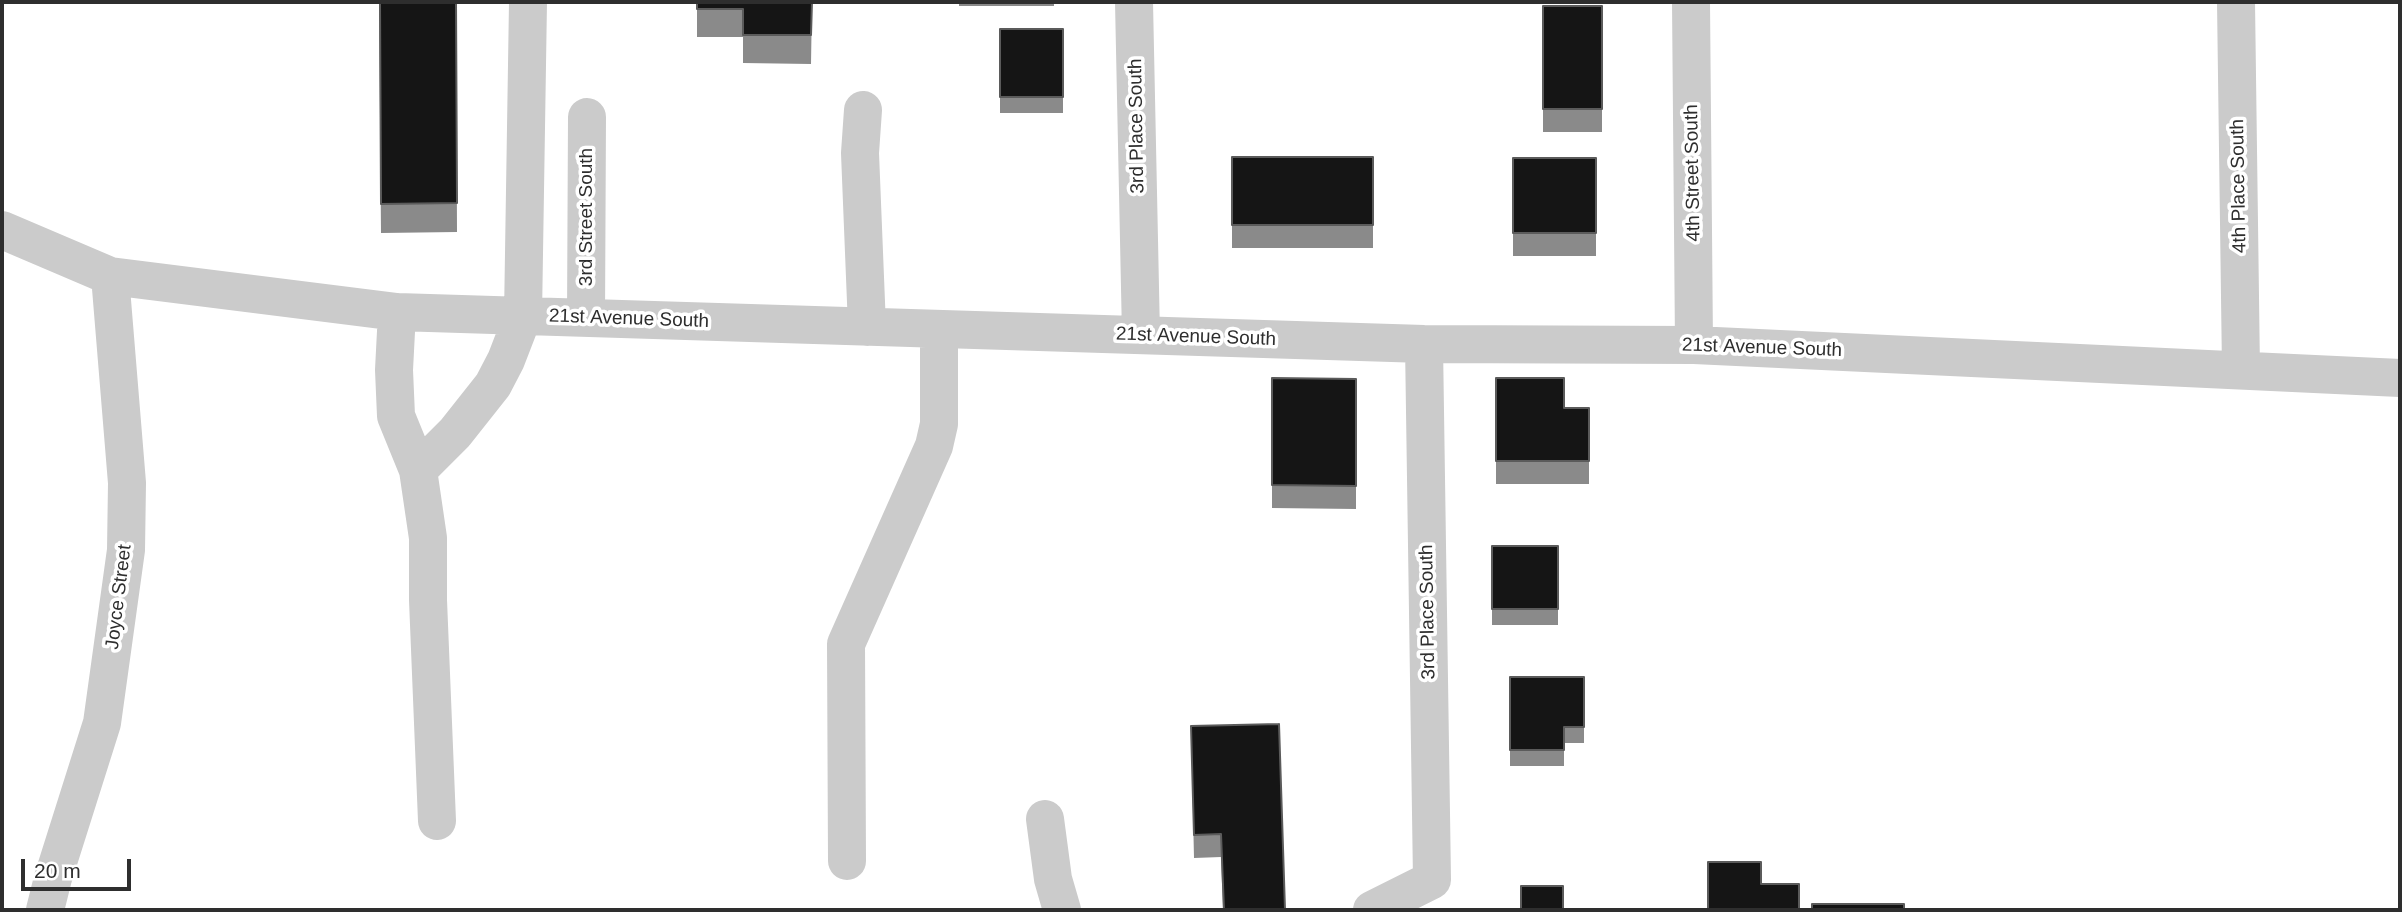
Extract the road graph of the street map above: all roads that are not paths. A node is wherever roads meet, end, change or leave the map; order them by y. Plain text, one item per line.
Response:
1 (528, 2) edge
2 (1134, 2) edge
3 (1691, 2) edge
4 (2236, 2) edge
5 (863, 110) dead end
6 (587, 117) dead end
7 (2, 230) edge
8 (110, 276) junction
9 (397, 312) junction
10 (523, 316) junction
11 (586, 317) junction
12 (867, 327) junction
13 (939, 329) junction
14 (1141, 335) junction
15 (1424, 344) junction
16 (1695, 345) junction
17 (2242, 370) junction
18 (2400, 378) edge
19 (418, 470) junction
20 (1045, 819) dead end
21 (437, 821) dead end
22 (846, 861) dead end
23 (45, 910) edge
24 (1062, 910) edge
25 (1372, 910) edge

1 - 10 street
2 - 14 street, 3rd Place South
3 - 16 street, 4th Street South
4 - 17 street, 4th Place South
5 - 12 street
6 - 11 street, 3rd Street South
7 - 8 street, 21st Avenue South
8 - 9 street, 21st Avenue South
8 - 23 street, Joyce Street
9 - 10 street, 21st Avenue South
9 - 19 street
10 - 11 street, 21st Avenue South
10 - 19 street
11 - 12 street, 21st Avenue South
12 - 13 street, 21st Avenue South
13 - 14 street, 21st Avenue South
13 - 22 street
14 - 15 street, 21st Avenue South
15 - 16 street, 21st Avenue South
15 - 25 street, 3rd Place South
16 - 17 street, 21st Avenue South
17 - 18 street, 21st Avenue South
19 - 21 street
20 - 24 street

